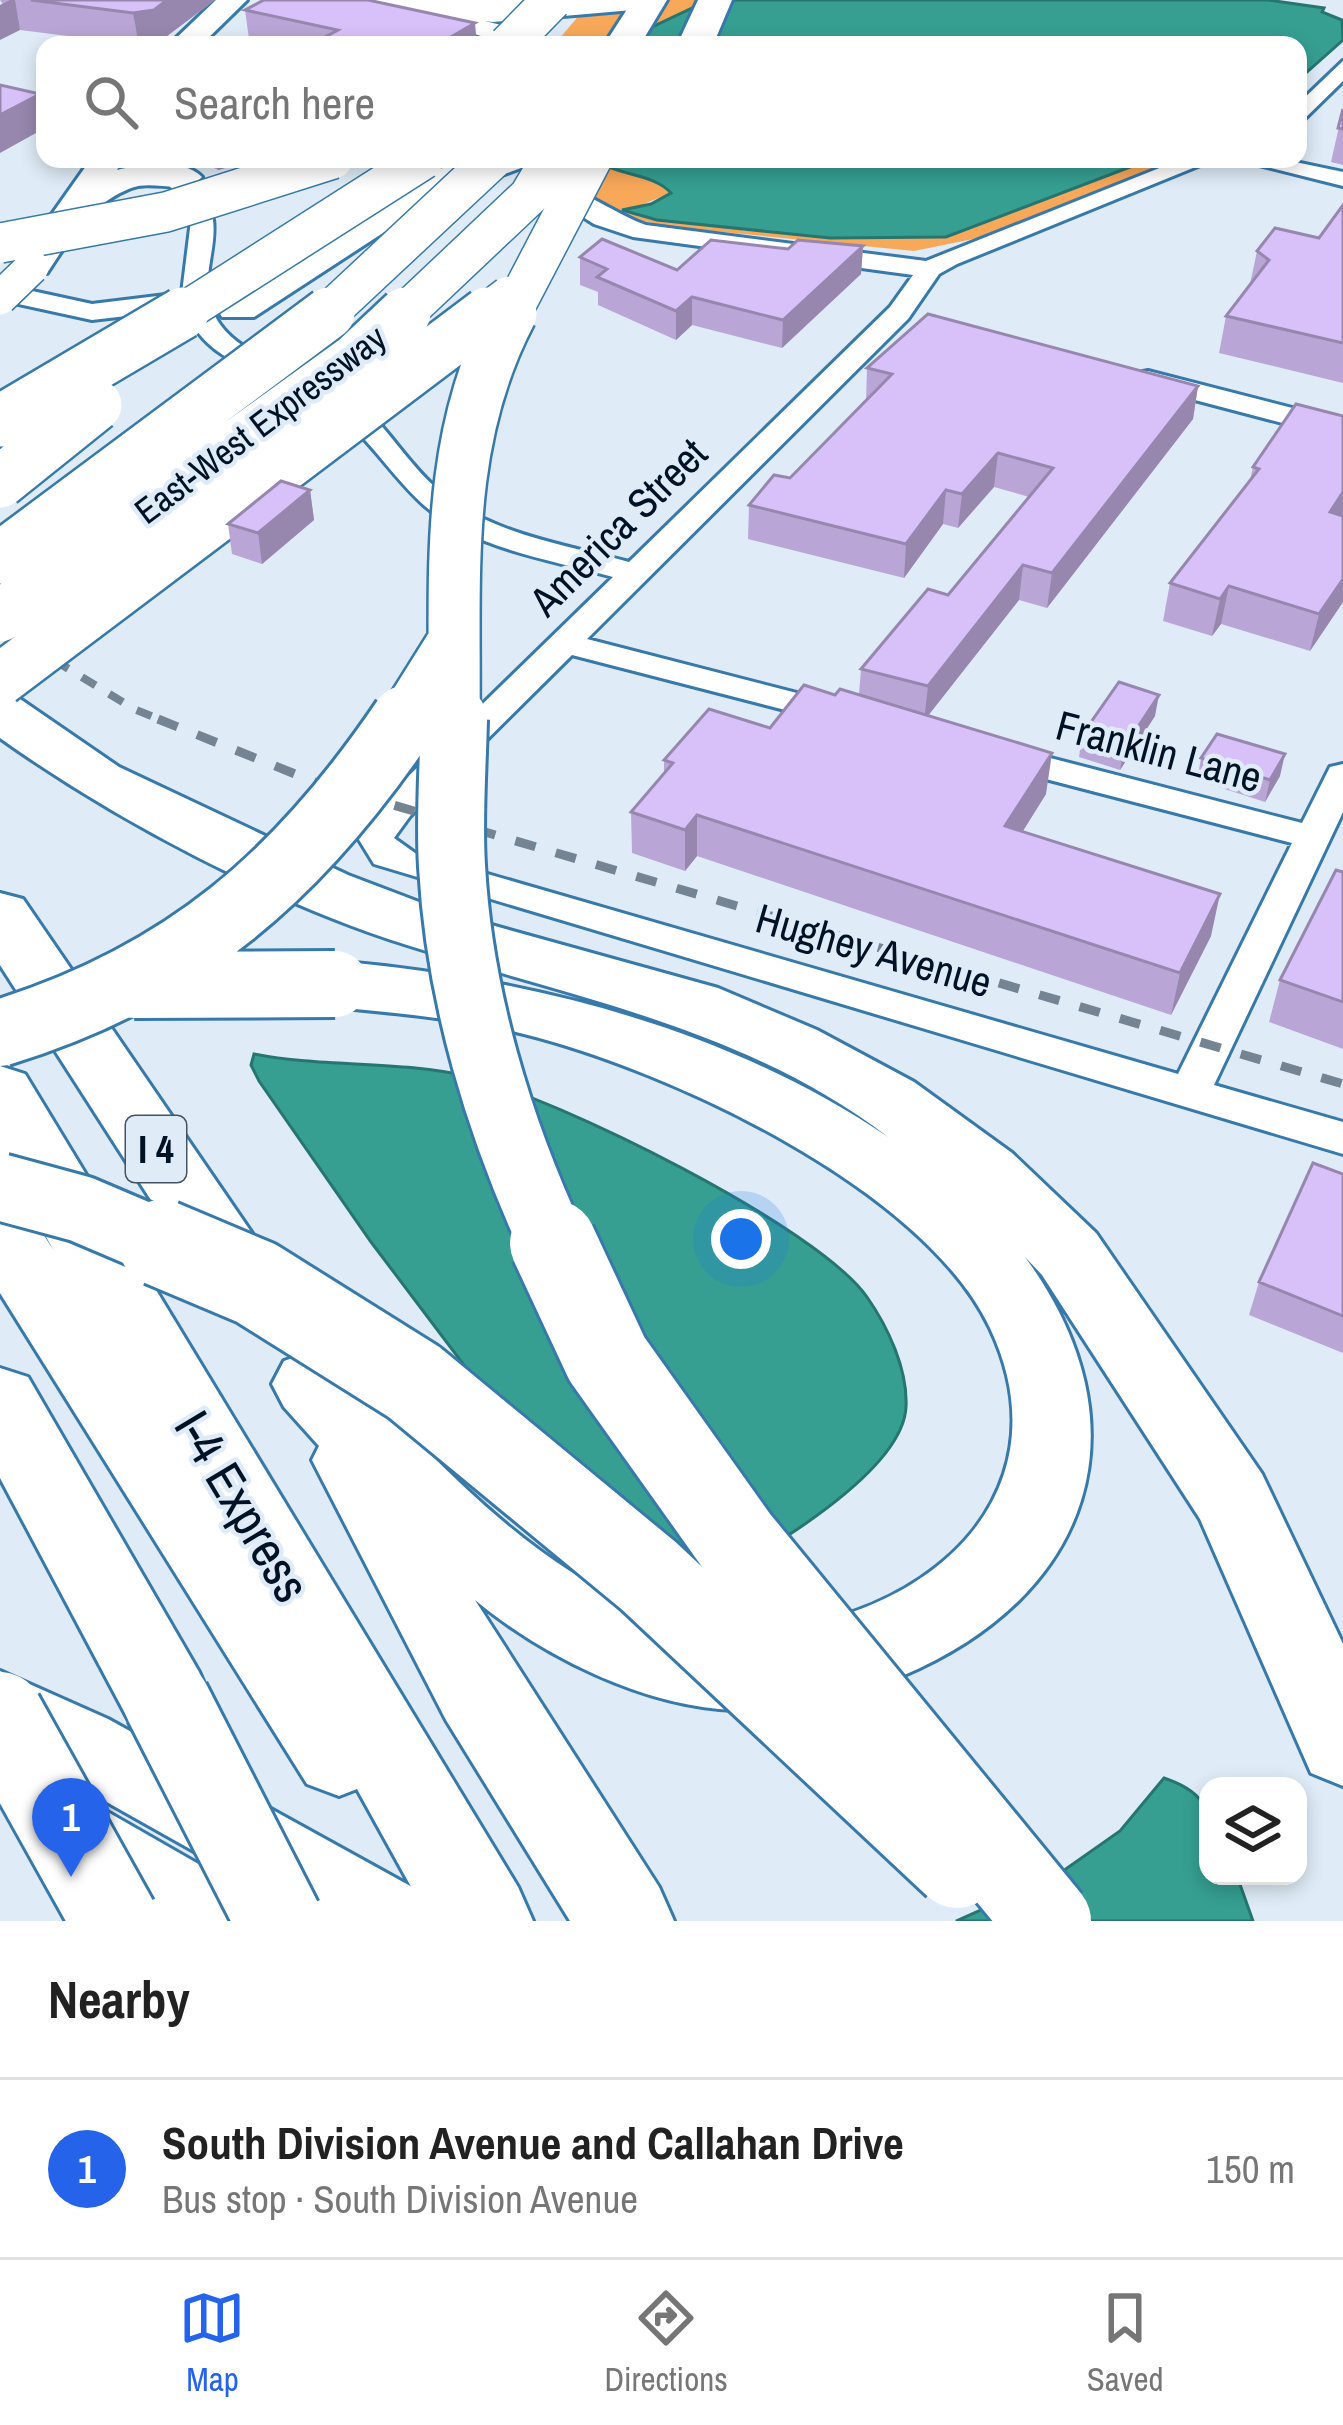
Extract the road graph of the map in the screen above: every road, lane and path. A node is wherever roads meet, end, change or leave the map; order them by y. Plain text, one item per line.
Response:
1 (597, 0) edge
2 (715, 0) edge
3 (383, 2) edge
4 (560, 2) edge
5 (248, 5) edge
6 (644, 14) edge
7 (198, 36) edge
8 (219, 36) edge
9 (511, 36) edge
10 (519, 36) edge
11 (533, 36) edge
12 (577, 36) edge
13 (699, 36) edge
14 (1343, 68) edge
15 (1307, 108) edge
16 (68, 168) edge
17 (102, 168) edge
18 (169, 168) edge
19 (305, 168) edge
20 (411, 168) edge
21 (481, 168) edge
22 (484, 168) edge
23 (536, 168) edge
24 (546, 168) edge
25 (587, 168) edge
26 (630, 168) edge
27 (1181, 168) edge
28 (1290, 168) edge
29 (185, 177) junction
30 (1343, 179) edge
31 (78, 207) junction
32 (11, 257) edge
33 (929, 269) junction
34 (0, 295) edge
35 (217, 303) junction
36 (1123, 372) edge
37 (0, 421) edge
38 (1343, 430) edge
39 (0, 482) edge
40 (0, 558) edge
41 (634, 574) junction
42 (0, 616) edge
43 (566, 643) junction
44 (452, 644) junction
45 (0, 680) edge
46 (0, 711) edge
47 (882, 725) edge
48 (973, 748) edge
49 (1343, 775) edge
50 (1312, 837) junction
51 (381, 849) joint
52 (0, 914) edge
53 (0, 1005) edge
54 (0, 1033) edge
55 (0, 1092) edge
56 (1190, 1092) junction
57 (1343, 1138) edge
58 (0, 1187) edge
59 (0, 1227) edge
60 (312, 1384) junction
61 (0, 1401) edge
62 (0, 1705) edge
63 (0, 1715) edge
64 (354, 1737) junction
65 (1343, 1743) edge
66 (0, 1779) edge
67 (448, 1911) edge
68 (115, 1921) edge
69 (221, 1921) edge
70 (279, 1921) edge
71 (626, 1921) edge
72 (1017, 1921) edge
73 (1048, 1921) edge

1 - 12 highway
2 - 13 highway
3 - 4 main road
3 - 9 street
4 - 6 main road
4 - 10 highway, bridge
4 - 11 highway, bridge
5 - 7 main road
5 - 8 main road
14 - 15 street
16 - 32 main road
17 - 31 main road
18 - 29 street
19 - 32 highway, bridge
20 - 37 highway, bridge
21 - 35 highway
22 - 40 highway, East-West Expressway, bridge
23 - 33 street
24 - 42 highway, East-West Expressway, bridge
25 - 44 highway, bridge
26 - 45 highway, bridge
27 - 33 street
28 - 30 street
29 - 31 main road
29 - 35 street
31 - 32 main road
32 - 34 main road, bridge
33 - 41 street, America Street
34 - 35 street
35 - 39 highway, bridge
35 - 41 street
36 - 38 street
41 - 43 street, America Street
43 - 47 street
43 - 51 street, America Street
44 - 54 highway, bridge
44 - 73 highway, bridge
46 - 65 highway
48 - 50 street, Franklin Lane
49 - 50 street
50 - 56 street
51 - 56 street, Hughey Avenue
52 - 60 highway, I 4
53 - 60 highway, bridge
55 - 64 highway, I-4 Express
56 - 57 street, Hughey Avenue
58 - 72 highway, bridge
59 - 64 highway
60 - 71 highway, I 4
61 - 70 highway, bridge
62 - 67 main road
63 - 68 highway, bridge
64 - 67 highway
66 - 69 main road

